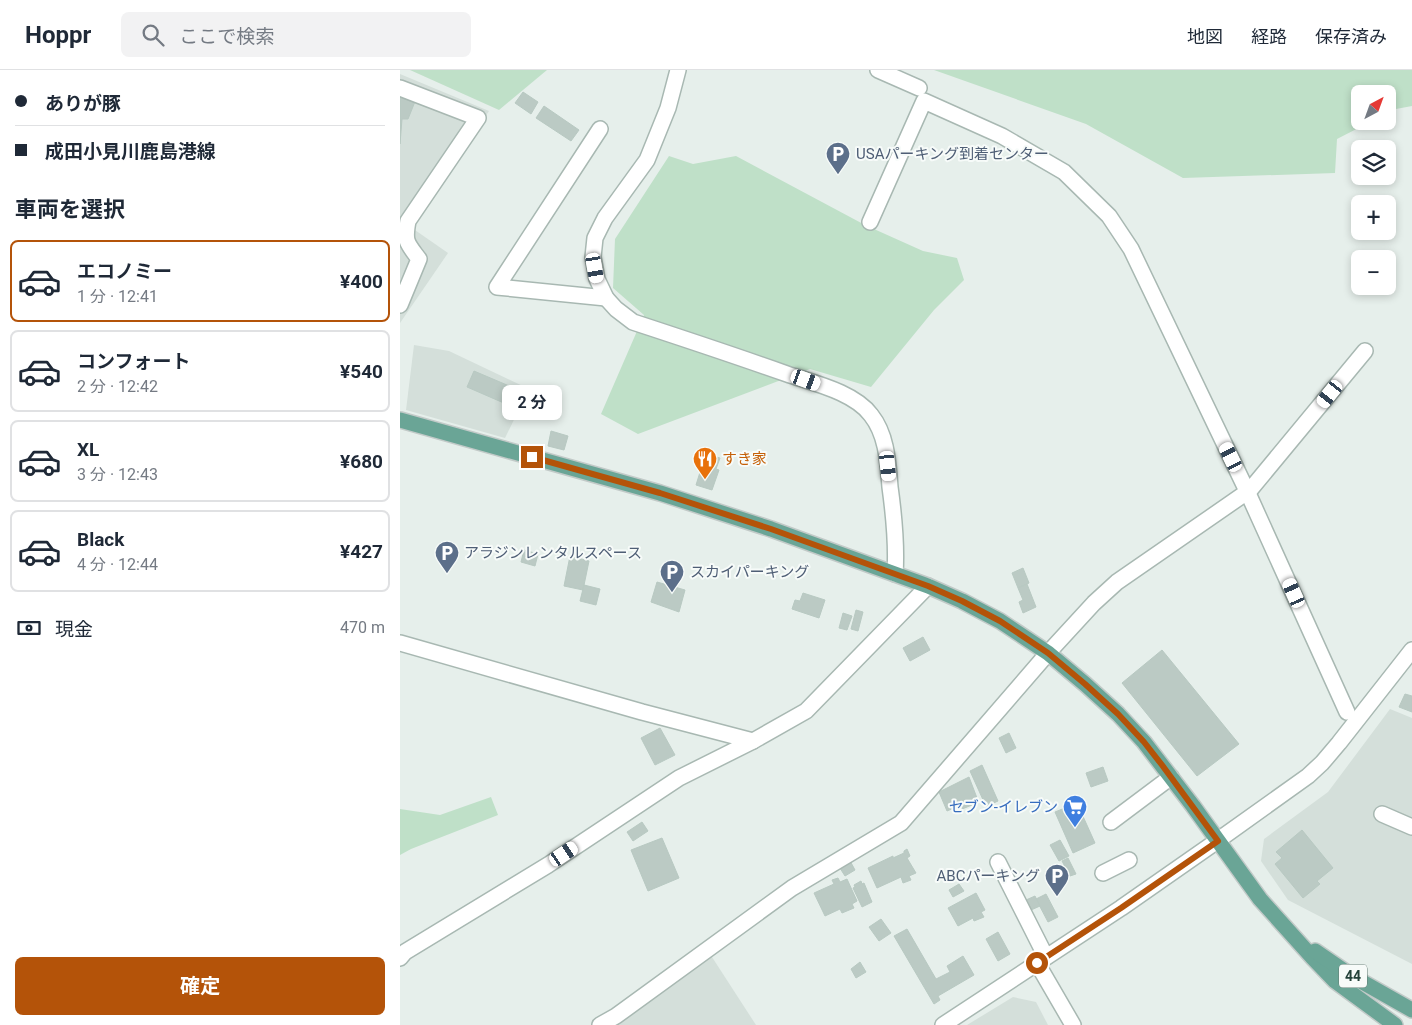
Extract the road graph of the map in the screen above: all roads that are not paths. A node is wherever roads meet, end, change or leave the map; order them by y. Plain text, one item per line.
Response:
1 (678, 70) edge
2 (878, 70) edge
3 (400, 88) edge
4 (919, 88) dead end
5 (600, 129) dead end
6 (870, 222) dead end
7 (606, 298) junction
8 (400, 305) edge
9 (1365, 351) dead end
10 (400, 420) edge
11 (1248, 492) junction
12 (895, 574) junction
13 (928, 586) junction
14 (400, 643) edge
15 (1412, 650) edge
16 (1048, 653) junction
17 (1347, 712) dead end
18 (753, 741) junction
19 (1171, 777) junction
20 (1382, 814) dead end
21 (1111, 822) dead end
22 (1412, 826) edge
23 (1218, 841) junction
24 (1129, 860) dead end
25 (998, 862) dead end
26 (1103, 873) dead end
27 (1297, 939) junction
28 (400, 958) edge
29 (1042, 960) junction
30 (1412, 1010) edge
31 (600, 1025) edge
32 (943, 1025) edge
33 (1073, 1025) edge
34 (1395, 1025) edge

1 - 7 street
2 - 4 street
3 - 8 street
5 - 7 street
6 - 11 street
7 - 12 street
9 - 11 street
10 - 12 main road, 44
11 - 16 street
11 - 17 street
12 - 13 main road, 44
13 - 16 main road, 44
13 - 18 street
14 - 18 street
15 - 23 street
16 - 19 main road, 44
16 - 31 street
18 - 28 street
19 - 21 street
19 - 23 main road, 44
20 - 22 street
23 - 27 main road, 44
23 - 29 street
24 - 26 street
25 - 29 street
27 - 30 main road, 44
27 - 34 main road, 44
29 - 32 street
29 - 33 street

